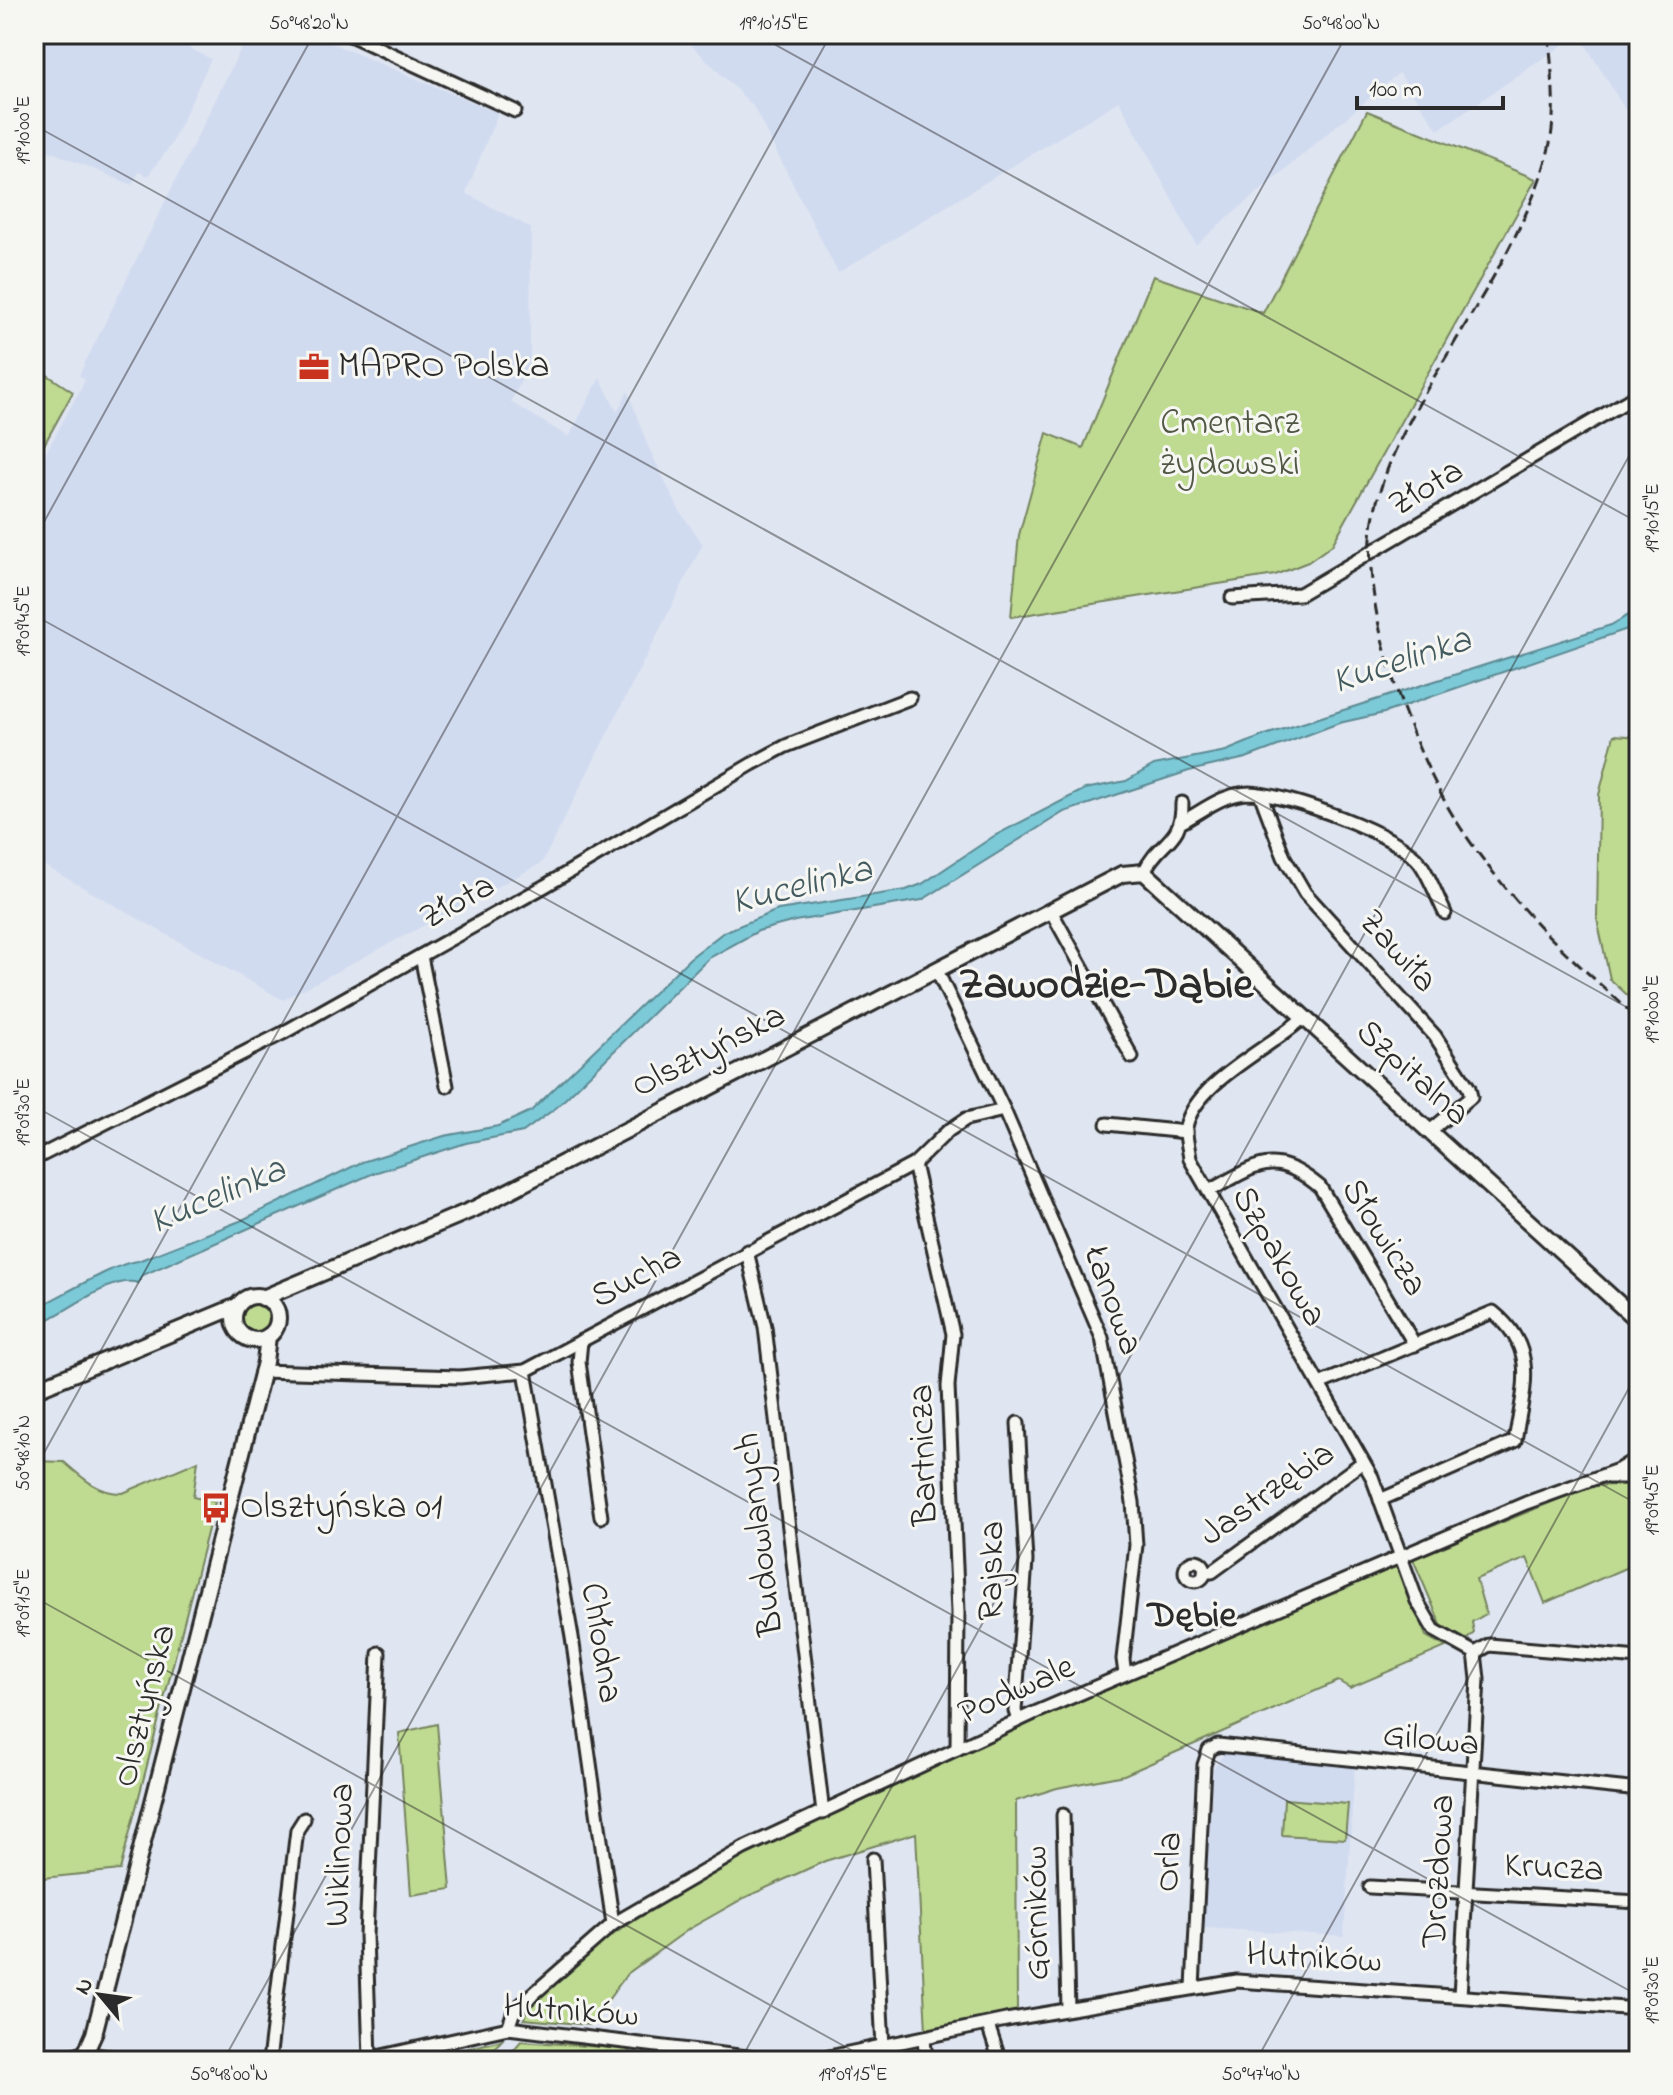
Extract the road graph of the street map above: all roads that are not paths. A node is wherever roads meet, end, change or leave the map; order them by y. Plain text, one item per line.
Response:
1 (348, 34) edge
2 (515, 111) dead end
3 (1639, 394) edge
4 (1232, 598) dead end
5 (910, 698) dead end
6 (1261, 796) junction
7 (1182, 803) dead end
8 (1182, 822) junction
9 (1144, 872) junction
10 (1051, 911) junction
11 (1445, 913) dead end
12 (421, 956) junction
13 (937, 971) junction
14 (1304, 1017) junction
15 (1132, 1057) dead end
16 (447, 1086) dead end
17 (1004, 1110) junction
18 (1107, 1124) dead end
19 (1430, 1131) junction
20 (1186, 1132) junction
21 (34, 1159) edge
22 (914, 1164) junction
23 (1209, 1191) junction
24 (747, 1251) junction
25 (299, 1285) junction
26 (263, 1298) junction
27 (237, 1306) junction
28 (277, 1314) junction
29 (1639, 1322) edge
30 (197, 1325) junction
31 (236, 1328) junction
32 (268, 1336) junction
33 (252, 1340) junction
34 (581, 1341) junction
35 (1415, 1345) junction
36 (261, 1371) junction
37 (525, 1371) junction
38 (1319, 1384) junction
39 (34, 1390) edge
40 (1018, 1423) dead end
41 (1639, 1457) edge
42 (1363, 1462) junction
43 (1596, 1477) junction
44 (1639, 1477) edge
45 (1380, 1500) junction
46 (601, 1517) dead end
47 (1400, 1559) junction
48 (1204, 1572) dead end
49 (379, 1653) dead end
50 (1475, 1653) junction
51 (1639, 1658) edge
52 (1125, 1674) junction
53 (1018, 1720) junction
54 (1218, 1745) joint
55 (957, 1749) junction
56 (1473, 1773) junction
57 (1639, 1790) edge
58 (823, 1813) junction
59 (1063, 1815) dead end
60 (304, 1819) dead end
61 (873, 1859) dead end
62 (1370, 1887) dead end
63 (1466, 1892) junction
64 (1639, 1902) edge
65 (613, 1924) junction
66 (1193, 1988) junction
67 (1460, 1996) junction
68 (1068, 2009) junction
69 (1639, 2009) edge
70 (988, 2025) junction
71 (508, 2028) junction
72 (924, 2038) junction
73 (883, 2047) junction
74 (77, 2057) edge
75 (364, 2060) edge
76 (52, 2061) edge
77 (141, 2061) edge
78 (269, 2061) edge
79 (781, 2061) edge
80 (810, 2061) edge
81 (926, 2061) edge
82 (1000, 2061) edge

1 - 2 street
3 - 4 street, Złota
5 - 12 street, Złota
6 - 8 street
6 - 11 street
6 - 19 street, Zawiła
7 - 8 street
8 - 9 street
9 - 10 street, Olsztyńska
9 - 14 street, Szpitalna
10 - 13 street, Olsztyńska
10 - 15 street
12 - 16 street
12 - 21 street, Złota
13 - 17 street, Łanowa
13 - 25 street, Olsztyńska
14 - 19 street, Szpitalna
14 - 20 street
17 - 22 street, Sucha
17 - 52 street, Łanowa
18 - 20 street
19 - 29 street, Szpitalna
20 - 23 street, Szpakowa
22 - 24 street, Sucha
22 - 55 street, Bartnicza
23 - 35 street, Słowicza
23 - 38 street, Szpakowa
24 - 34 street, Sucha
24 - 58 street, Budowlanych
25 - 26 street, Olsztyńska
25 - 28 street, Olsztyńska
26 - 27 street
26 - 28 street
27 - 30 street
27 - 31 street
28 - 32 street
30 - 31 street
30 - 39 street
31 - 33 street
32 - 33 street
32 - 36 street, Olsztyńska
33 - 36 street
34 - 37 street, Sucha
34 - 46 street
35 - 38 street
35 - 45 street
36 - 37 street, Sucha
36 - 74 street, Olsztyńska
37 - 65 street, Chłodna
38 - 42 street, Szpakowa
40 - 53 street, Rajska
41 - 43 street, Podwale
42 - 45 street, Szpakowa
42 - 48 street, Jastrzębia
43 - 44 street, Podwale
43 - 47 street, Podwale
45 - 47 street, Szpakowa
47 - 50 street, Szpakowa
47 - 52 street, Podwale
49 - 75 street, Wiklinowa
50 - 51 street
50 - 56 street, Drozdowa
52 - 53 street, Podwale
53 - 55 street, Podwale
54 - 56 street, Gilowa
54 - 66 street, Orla
55 - 58 street, Podwale
56 - 57 street, Gilowa
56 - 63 street, Drozdowa
58 - 65 street, Podwale
59 - 68 street, Górników
60 - 78 street
61 - 73 street
62 - 63 street, Krucza
63 - 64 street, Krucza
63 - 67 street, Drozdowa
65 - 71 street, Podwale
66 - 67 street, Hutników
66 - 68 street, Hutników
67 - 69 street, Hutników
68 - 70 street, Hutników
70 - 72 street, Hutników
70 - 82 street
71 - 75 street, Hutników
71 - 79 street, Hutników
72 - 73 street, Hutników
72 - 81 street
73 - 80 street, Hutników
74 - 76 street
74 - 77 street

